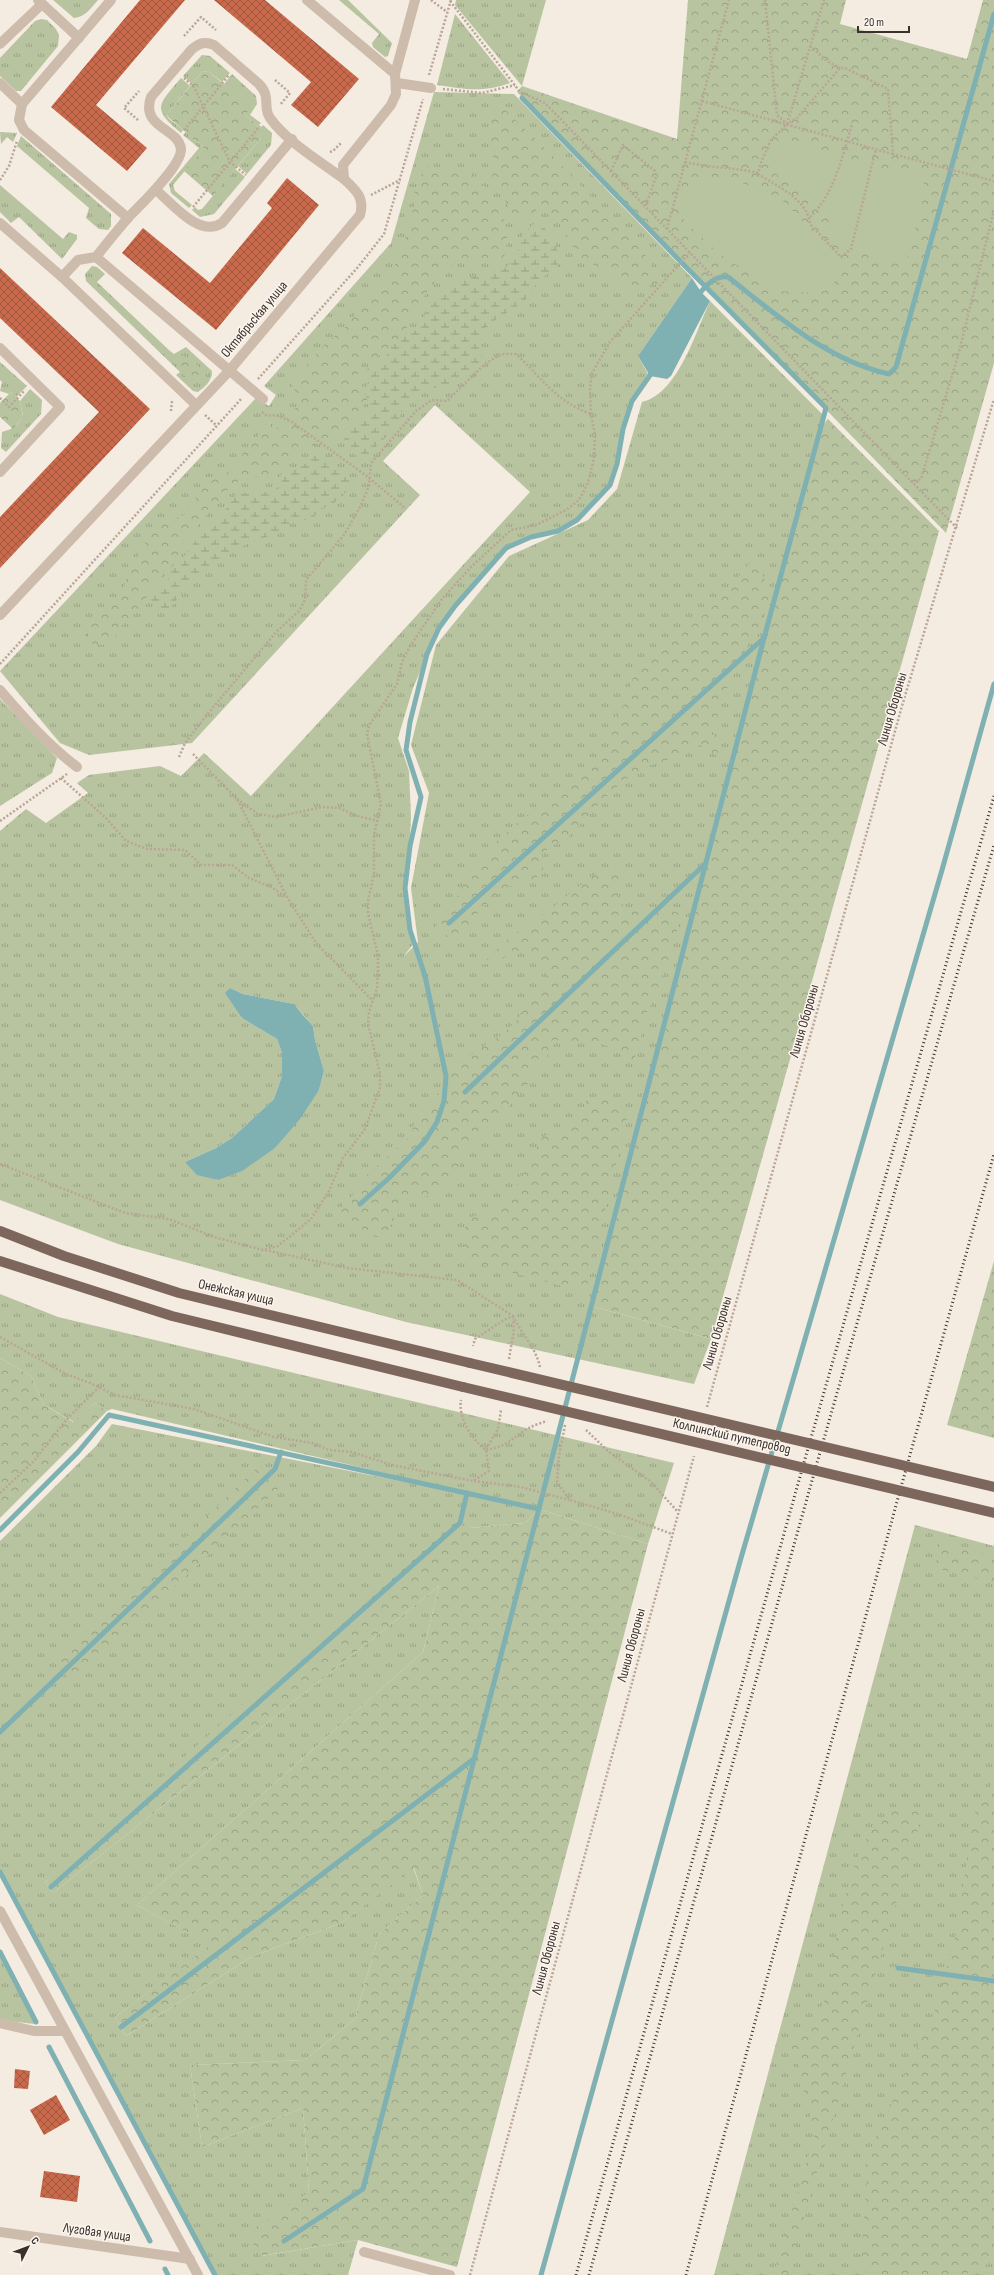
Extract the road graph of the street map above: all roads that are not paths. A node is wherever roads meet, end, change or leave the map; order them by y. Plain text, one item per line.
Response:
1 (112, 0) edge
2 (307, 0) edge
3 (415, 0) edge
4 (40, 2) edge
5 (79, 38) junction
6 (0, 44) edge
7 (396, 78) junction
8 (0, 83) edge
9 (431, 88) road end
10 (22, 104) junction
11 (292, 139) junction
12 (344, 179) junction
13 (156, 190) junction
14 (128, 218) junction
15 (0, 223) edge
16 (96, 257) junction
17 (62, 277) junction
18 (0, 348) edge
19 (229, 371) junction
20 (264, 399) dead end
21 (196, 405) junction
22 (0, 472) edge
23 (0, 615) edge
24 (0, 690) edge
25 (77, 767) road end
26 (0, 1231) edge
27 (0, 1261) edge
28 (470, 1363) joint
29 (994, 1487) edge
30 (994, 1513) edge
31 (0, 1911) edge
32 (0, 2023) edge
33 (64, 2031) junction
34 (0, 2232) edge
35 (364, 2252) dead end
36 (190, 2260) junction
37 (198, 2275) edge
38 (450, 2275) edge

1 - 5 street
2 - 7 street
3 - 7 street
4 - 5 street
4 - 6 street
5 - 10 street
7 - 9 street
7 - 12 street
8 - 10 street
10 - 14 street
11 - 12 street
11 - 13 street
11 - 13 street
12 - 19 street, Октябрьская улица
13 - 14 street
14 - 16 street
15 - 17 street
16 - 17 street
16 - 19 street
17 - 21 street
18 - 22 street
19 - 20 street
19 - 21 street, Октябрьская улица
21 - 23 street, Октябрьская улица
24 - 25 street
26 - 28 main road, Онежская улица
27 - 30 main road, Колпинский путепровод, bridge
28 - 29 main road, Колпинский путепровод, bridge
31 - 33 street
32 - 33 street
33 - 36 street
34 - 36 street, Луговая улица
35 - 38 street
36 - 37 street

